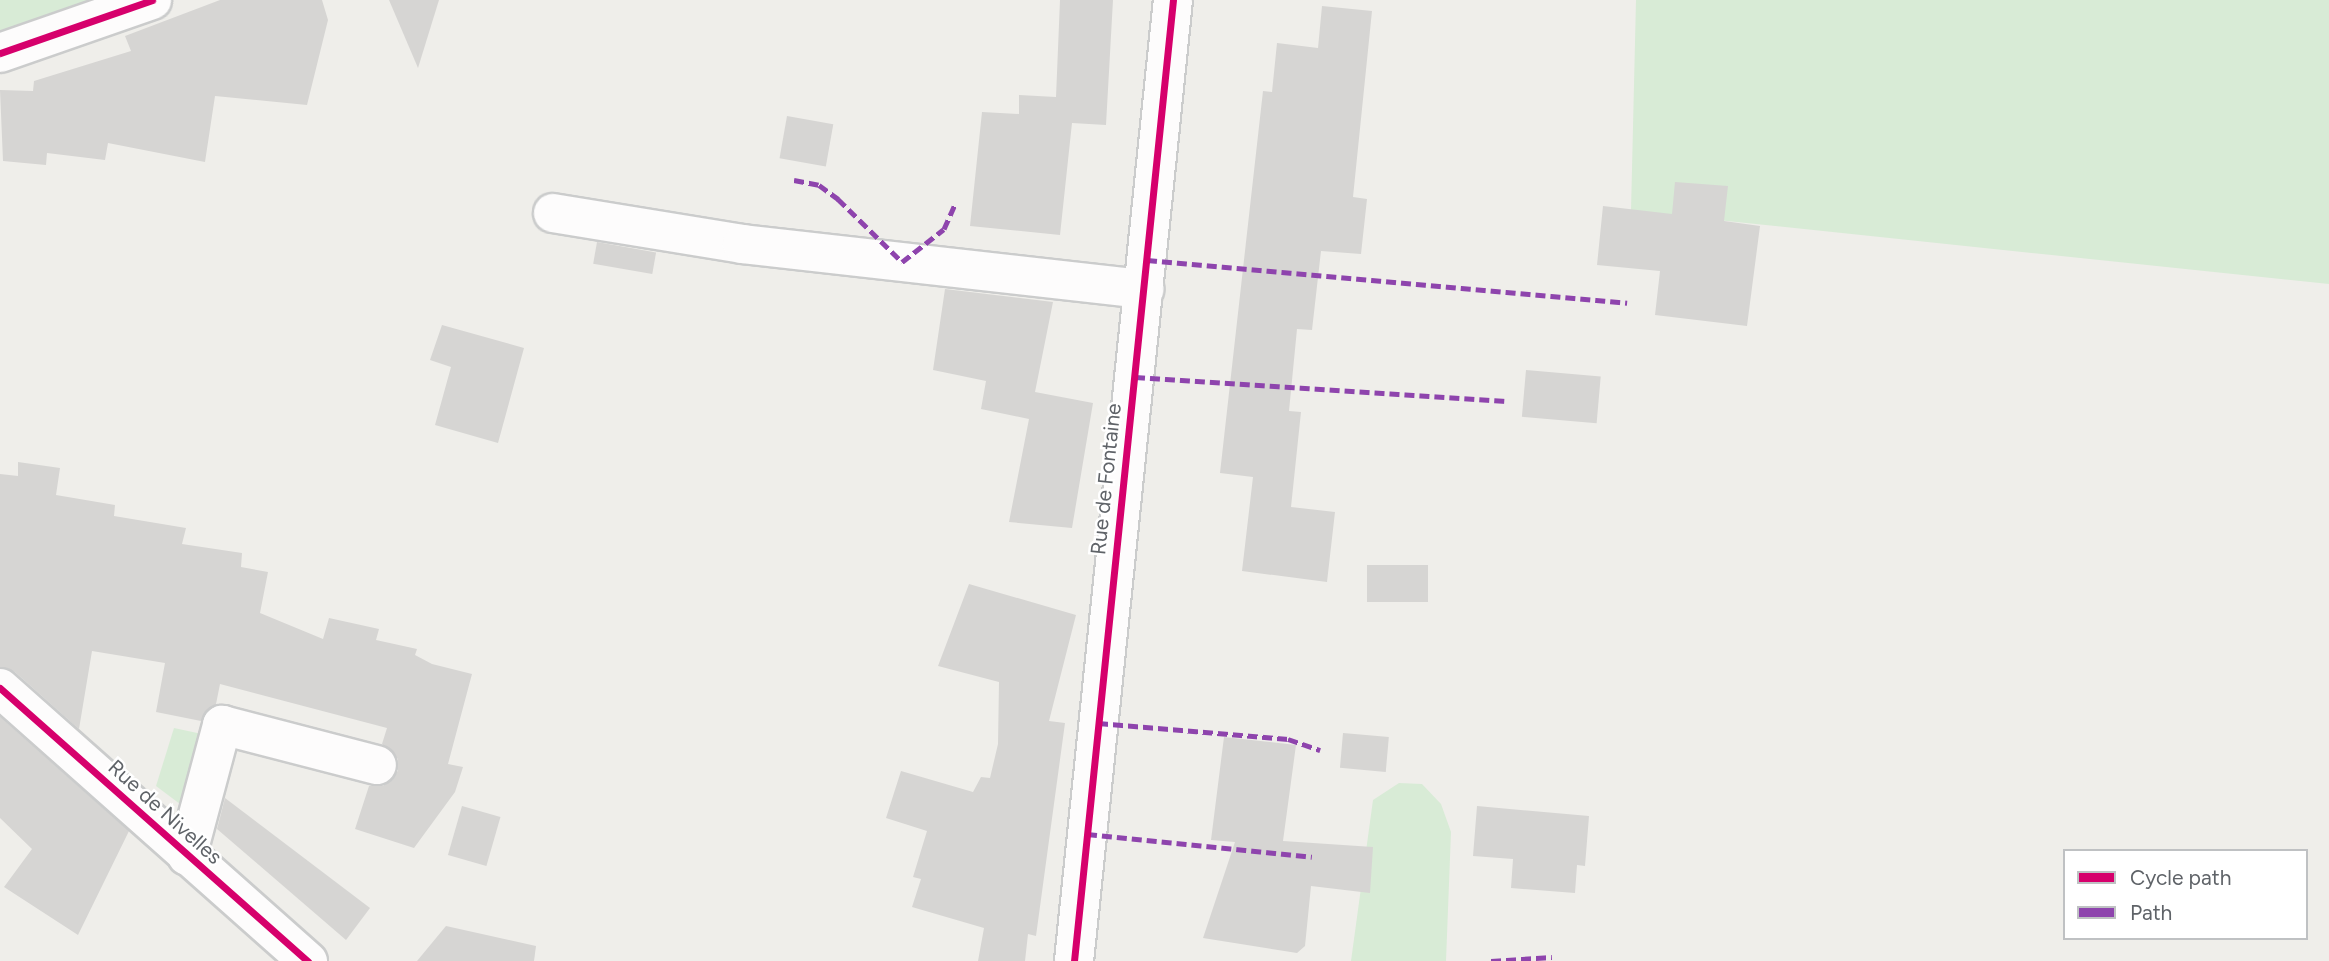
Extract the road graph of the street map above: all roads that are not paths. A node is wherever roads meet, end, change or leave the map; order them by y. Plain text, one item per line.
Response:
1 (152, 0) edge
2 (1173, 0) edge
3 (0, 53) edge
4 (553, 213) dead end
5 (1144, 289) junction
6 (0, 688) edge
7 (377, 765) dead end
8 (187, 856) junction
9 (308, 961) edge
10 (1074, 961) edge

1 - 3 street
2 - 5 street, Rue de Fontaine
4 - 5 street
5 - 10 street, Rue de Fontaine
6 - 8 street, Rue de Nivelles
7 - 8 street
8 - 9 street, Rue de Nivelles

